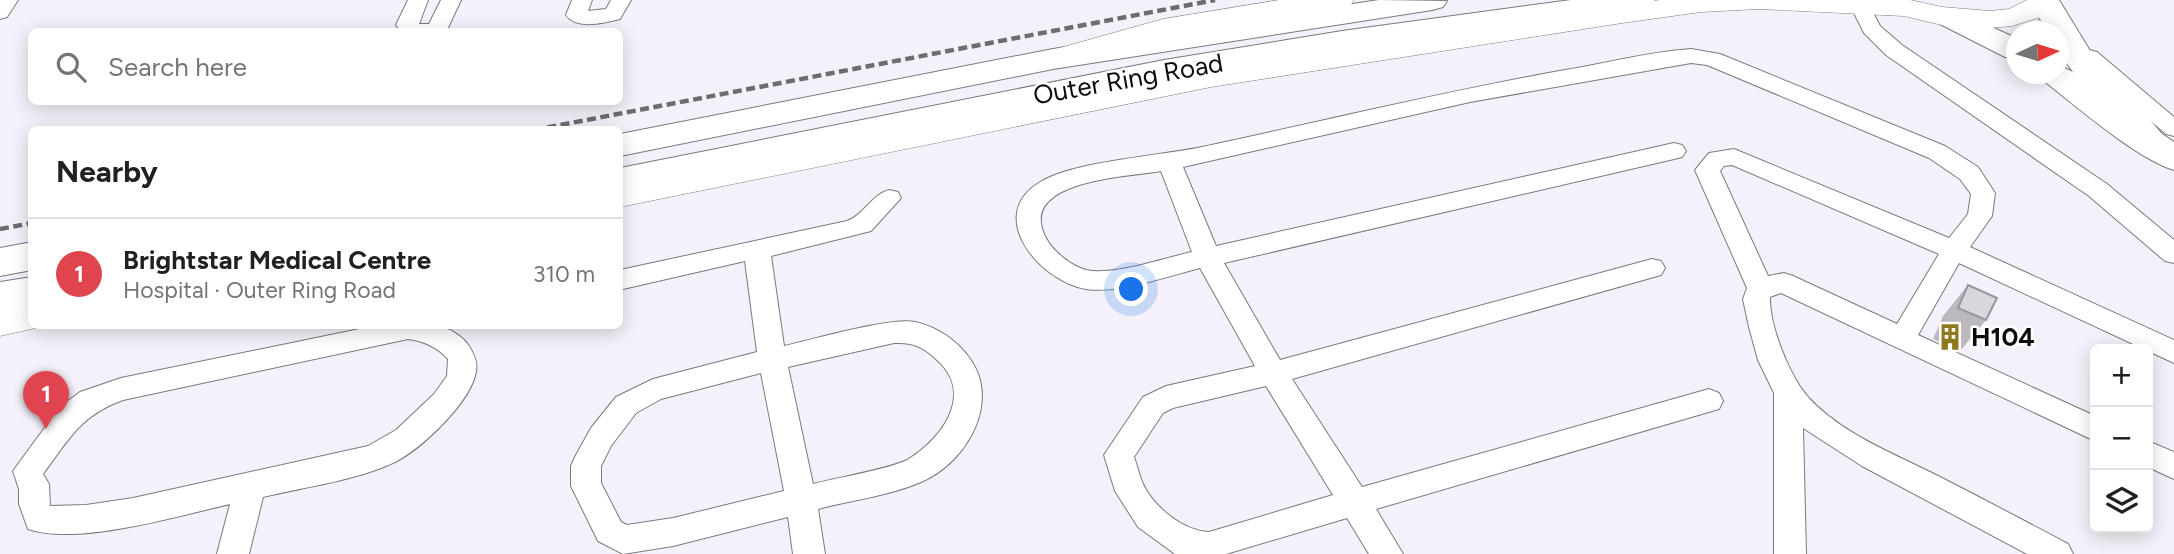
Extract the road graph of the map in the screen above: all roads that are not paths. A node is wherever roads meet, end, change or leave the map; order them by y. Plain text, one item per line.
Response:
1 (9, 0) edge
2 (418, 0) edge
3 (451, 0) edge
4 (582, 0) edge
5 (621, 0) edge
6 (1340, 0) edge
7 (1441, 0) edge
8 (1640, 0) edge
9 (2045, 0) edge
10 (1882, 5) edge
11 (0, 13) edge
12 (1951, 18) junction
13 (410, 28) edge
14 (437, 28) edge
15 (2006, 45) edge
16 (1179, 54) junction
17 (1053, 60) junction
18 (2068, 84) edge
19 (1034, 95) junction
20 (1083, 100) junction
21 (2165, 142) edge
22 (623, 144) edge
23 (1674, 151) dead end
24 (1169, 162) junction
25 (623, 179) edge
26 (623, 194) edge
27 (889, 198) dead end
28 (1954, 250) junction
29 (757, 251) junction
30 (2174, 254) edge
31 (28, 257) edge
32 (1207, 257) junction
33 (0, 262) edge
34 (1653, 268) dead end
35 (624, 279) dead end
36 (1761, 289) junction
37 (28, 291) edge
38 (0, 297) edge
39 (28, 317) edge
40 (0, 322) edge
41 (1902, 339) junction
42 (2174, 352) edge
43 (772, 359) junction
44 (1273, 373) junction
45 (1788, 392) junction
46 (1709, 401) dead end
47 (2090, 427) edge
48 (2153, 456) edge
49 (2174, 466) edge
50 (250, 487) junction
51 (801, 499) junction
52 (1357, 503) junction
53 (233, 554) edge
54 (809, 554) edge
55 (1387, 554) edge
56 (1790, 554) edge
57 (2057, 554) edge

1 - 11 street
2 - 13 street
3 - 14 street
4 - 5 street
6 - 17 main road, Outer Ring Road
7 - 16 main road, Outer Ring Road
8 - 16 main road, Outer Ring Road
9 - 12 main road
9 - 21 main road
10 - 12 main road
10 - 20 main road
10 - 30 street
12 - 15 main road
16 - 17 main road, Outer Ring Road
16 - 19 main road, Outer Ring Road
17 - 22 main road, Outer Ring Road
18 - 21 main road
19 - 20 main road
19 - 25 main road, Outer Ring Road
20 - 26 main road
23 - 32 street
24 - 28 street
24 - 32 street
24 - 32 street
27 - 29 street
28 - 36 street
28 - 41 street
28 - 42 street
29 - 35 street
29 - 43 street
31 - 33 main road
32 - 44 street
34 - 44 street
36 - 41 street
36 - 45 street
37 - 38 main road
39 - 40 main road
41 - 47 street
43 - 51 street
43 - 51 street
43 - 51 street
44 - 52 street
44 - 52 street
45 - 56 street
45 - 57 street
46 - 52 street
48 - 49 street
50 - 50 street
50 - 53 street
51 - 54 street
52 - 55 street

